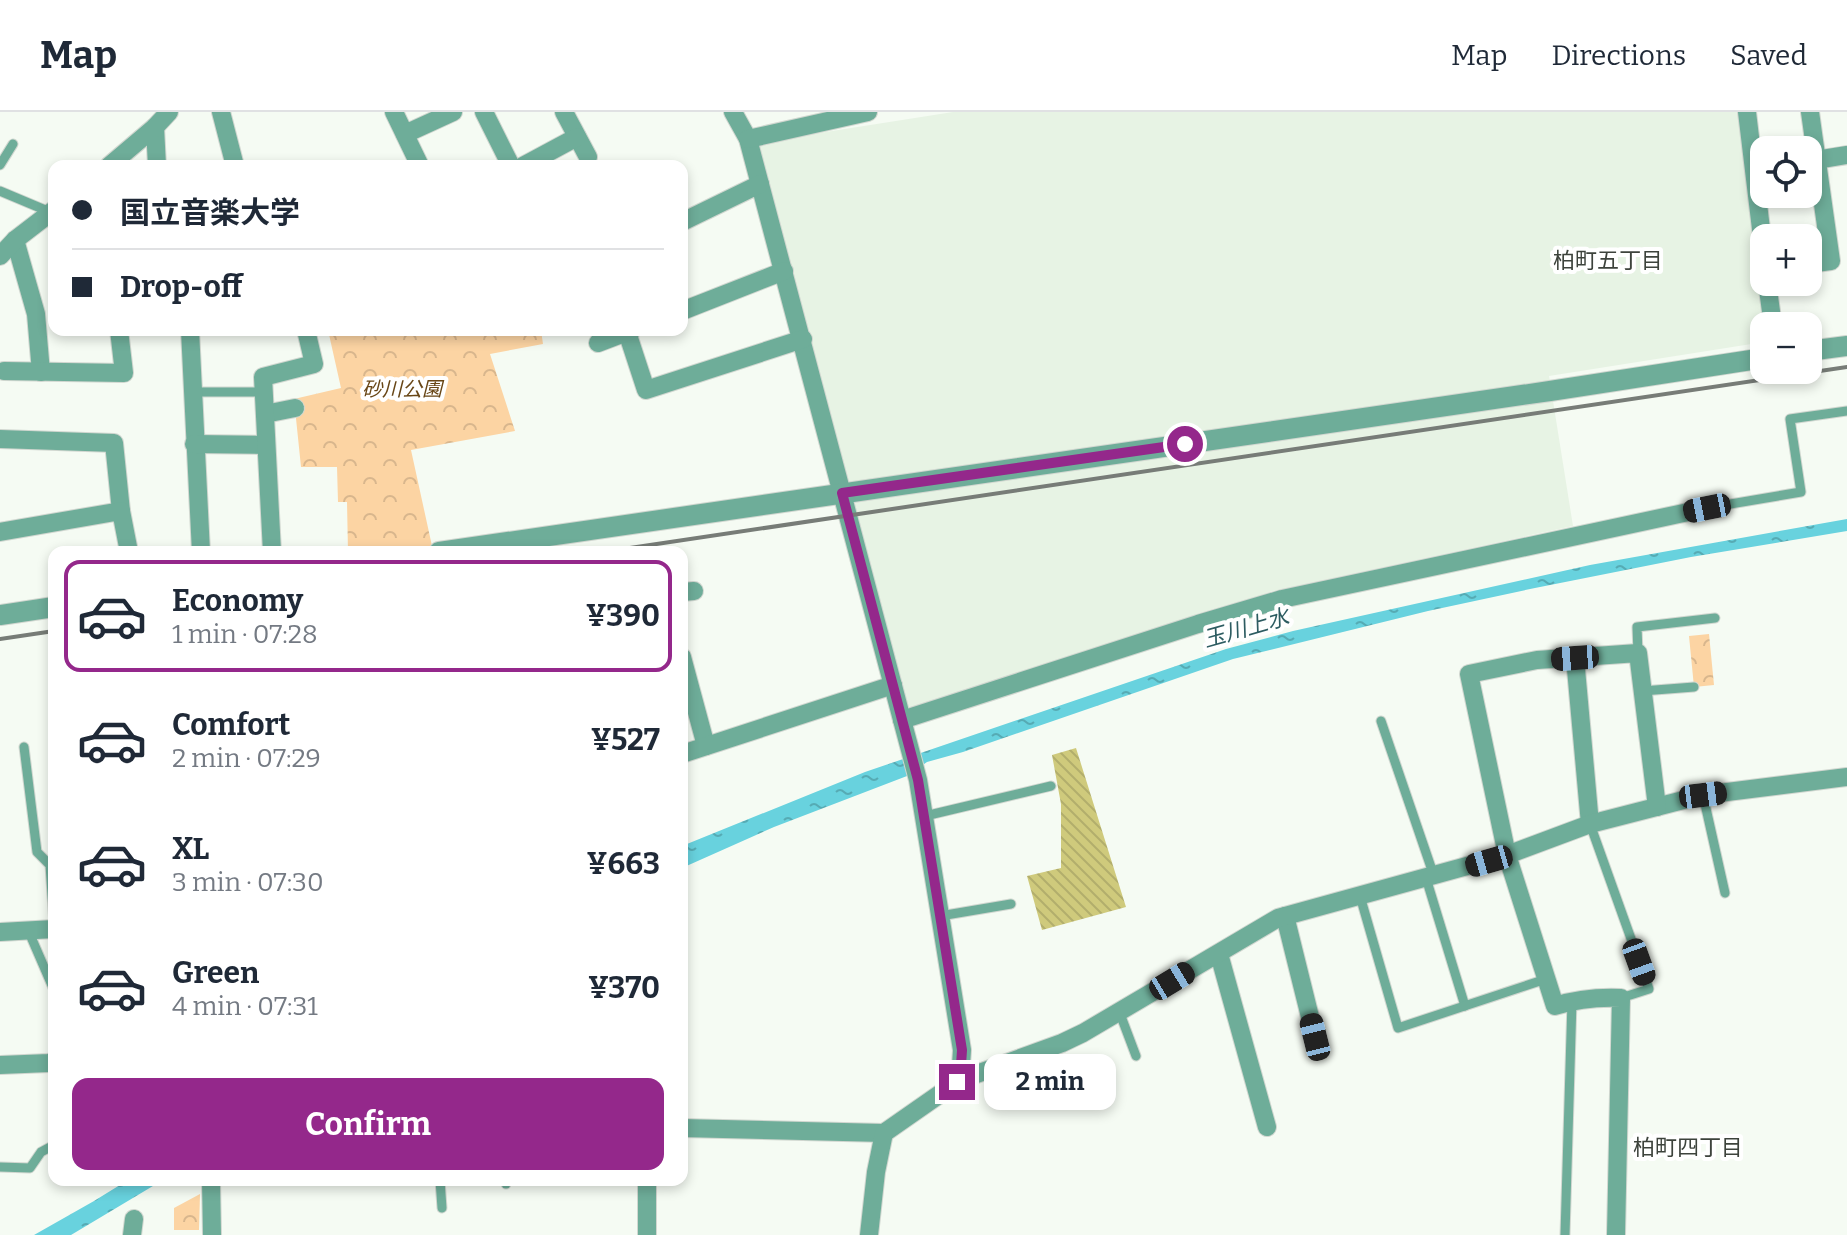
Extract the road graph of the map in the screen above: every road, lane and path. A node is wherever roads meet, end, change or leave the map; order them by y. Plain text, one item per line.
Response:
1 (169, 112) edge
2 (221, 112) edge
3 (394, 112) edge
4 (453, 112) edge
5 (484, 112) edge
6 (564, 112) edge
7 (733, 112) edge
8 (868, 112) edge
9 (1747, 112) edge
10 (1810, 112) edge
11 (155, 127) junction
12 (405, 134) junction
13 (1813, 136) edge
14 (577, 137) junction
15 (748, 139) junction
16 (13, 144) dead end
17 (1847, 155) edge
18 (588, 157) dead end
19 (1822, 159) edge
20 (116, 160) edge
21 (157, 160) edge
22 (233, 160) edge
23 (417, 160) edge
24 (508, 160) edge
25 (534, 160) edge
26 (0, 165) edge
27 (760, 184) junction
28 (1822, 186) edge
29 (0, 191) edge
30 (48, 209) edge
31 (48, 214) edge
32 (688, 219) edge
33 (1760, 224) edge
34 (12, 238) junction
35 (0, 256) edge
36 (1839, 260) edge
37 (784, 271) junction
38 (688, 309) edge
39 (120, 336) edge
40 (190, 336) edge
41 (307, 336) edge
42 (617, 336) edge
43 (631, 336) edge
44 (803, 339) junction
45 (598, 343) dead end
46 (1847, 346) edge
47 (1822, 349) edge
48 (1750, 360) edge
49 (4, 371) dead end
50 (41, 372) junction
51 (192, 392) junction
52 (264, 392) junction
53 (295, 408) dead end
54 (1847, 411) edge
55 (265, 414) junction
56 (0, 439) edge
57 (194, 444) junction
58 (266, 445) junction
59 (842, 493) junction
60 (1707, 508) joint
61 (121, 511) junction
62 (0, 532) edge
63 (128, 546) edge
64 (201, 546) edge
65 (272, 546) edge
66 (480, 546) edge
67 (48, 608) edge
68 (0, 615) edge
69 (1715, 618) dead end
70 (1638, 653) junction
71 (1575, 658) junction
72 (688, 679) edge
73 (893, 685) junction
74 (1694, 687) dead end
75 (1642, 691) junction
76 (902, 720) junction
77 (1381, 721) dead end
78 (706, 746) junction
79 (24, 747) dead end
80 (688, 752) edge
81 (1847, 777) edge
82 (1051, 786) dead end
83 (1703, 795) junction
84 (1657, 807) junction
85 (925, 816) junction
86 (1590, 824) junction
87 (1507, 855) junction
88 (48, 863) edge
89 (1430, 877) junction
90 (1725, 893) dead end
91 (1360, 896) junction
92 (1011, 904) dead end
93 (940, 916) junction
94 (1285, 916) junction
95 (48, 928) edge
96 (28, 930) junction
97 (0, 932) edge
98 (1219, 954) junction
99 (48, 976) edge
100 (1546, 979) junction
101 (1621, 998) junction
102 (1572, 1001) junction
103 (1465, 1006) junction
104 (1119, 1011) junction
105 (1315, 1037) dead end
106 (1136, 1056) dead end
107 (48, 1063) edge
108 (0, 1065) edge
109 (960, 1080) junction
110 (1267, 1127) dead end
111 (688, 1128) edge
112 (884, 1133) junction
113 (48, 1148) edge
114 (0, 1167) edge
115 (211, 1186) edge
116 (440, 1186) edge
117 (647, 1186) edge
118 (442, 1208) dead end
119 (212, 1235) edge
120 (647, 1235) edge
121 (869, 1235) edge
122 (1565, 1235) edge
123 (1616, 1235) edge

1 - 11 street
2 - 22 street
3 - 12 street
4 - 12 street
5 - 24 street
6 - 14 street
7 - 15 street
8 - 15 street
9 - 33 street
10 - 13 street
11 - 20 street
11 - 21 street
12 - 23 street
14 - 18 street
14 - 25 street
15 - 27 street
16 - 26 lane
17 - 19 street
27 - 32 street
27 - 37 street
28 - 36 street
29 - 30 lane
31 - 34 street
34 - 35 street
34 - 50 street
37 - 38 street
37 - 44 street
39 - 50 street
40 - 51 street
41 - 52 street
42 - 45 street
43 - 44 street
44 - 59 street
46 - 47 street
48 - 59 street
49 - 50 street
51 - 52 lane
51 - 57 street
52 - 55 street
53 - 55 street
54 - 60 lane
55 - 58 street
56 - 61 street
57 - 58 street
57 - 64 street
58 - 65 street
59 - 66 street
59 - 73 street
60 - 76 street
61 - 62 street
61 - 63 street
67 - 68 street
69 - 70 lane
70 - 71 street
70 - 75 street
71 - 86 street
71 - 87 street
72 - 78 street
73 - 76 street
73 - 78 street
74 - 75 lane
75 - 84 street
76 - 85 street
77 - 89 lane
78 - 80 street
79 - 88 lane
81 - 83 street
82 - 85 lane
83 - 84 street
83 - 90 lane
84 - 86 street
85 - 93 street
86 - 87 street
86 - 101 lane
87 - 89 street
87 - 100 street
89 - 91 street
89 - 103 lane
91 - 94 street
91 - 103 lane
92 - 93 lane
93 - 109 street
94 - 98 street
94 - 105 street
95 - 96 street
96 - 97 street
96 - 99 lane
98 - 104 street
98 - 110 street
100 - 102 street
100 - 103 lane
101 - 102 street
101 - 123 street
102 - 122 lane
104 - 106 lane
104 - 109 street
107 - 108 street
109 - 112 street
111 - 112 street
112 - 121 street
113 - 114 lane
115 - 119 street
116 - 118 lane
117 - 120 street

